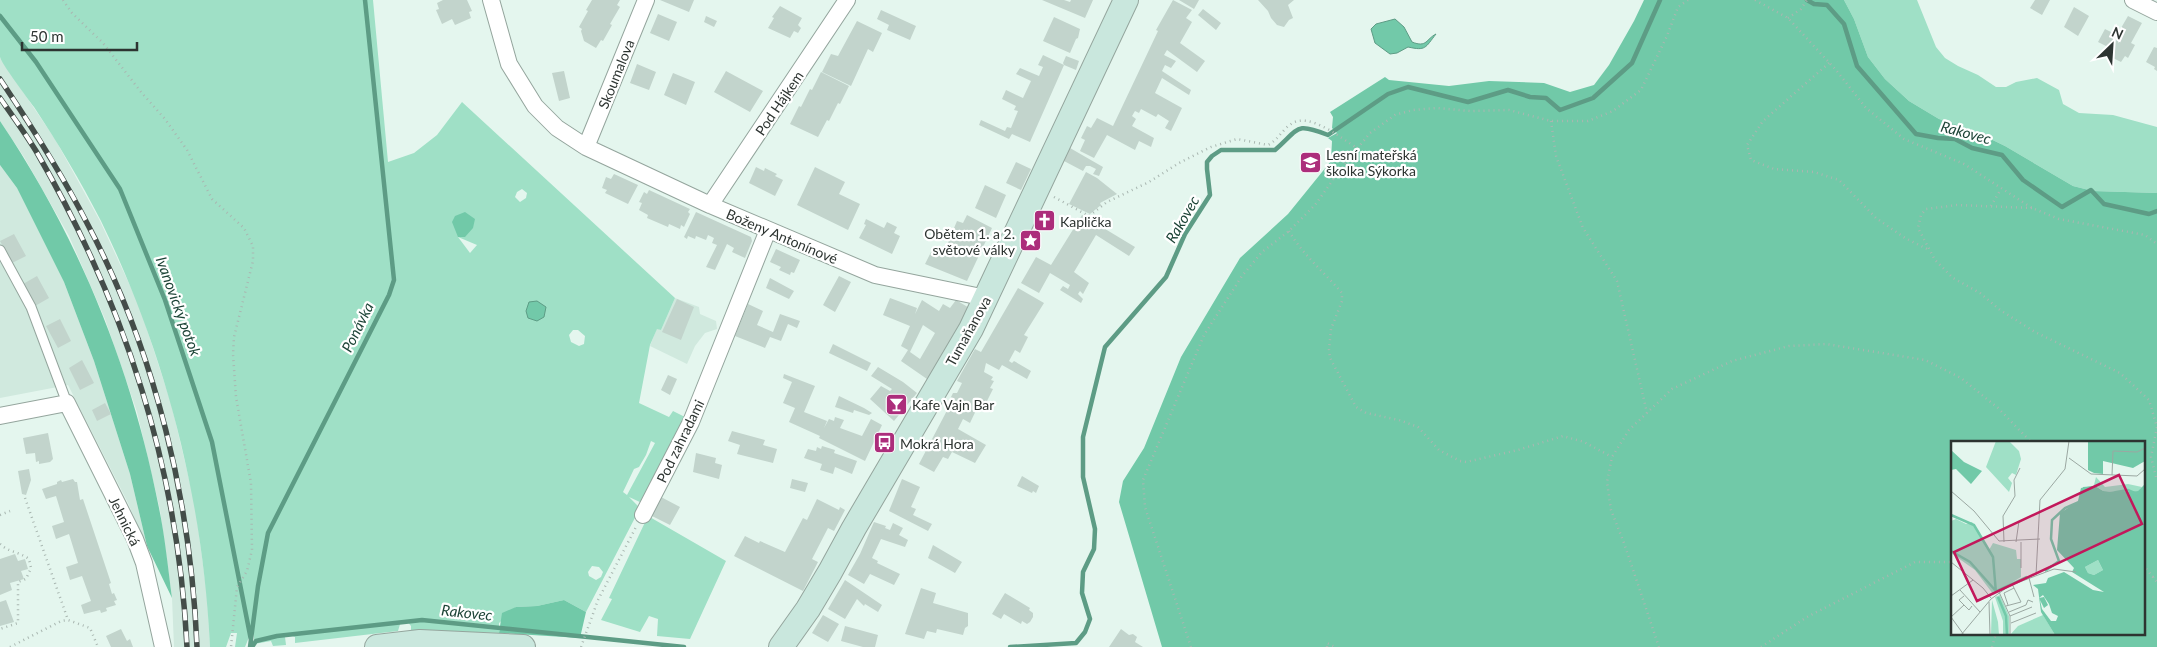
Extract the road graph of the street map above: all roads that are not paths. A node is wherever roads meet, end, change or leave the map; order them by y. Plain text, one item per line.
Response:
1 (491, 0) edge
2 (646, 0) edge
3 (847, 0) edge
4 (1126, 0) edge
5 (2134, 0) edge
6 (2157, 12) edge
7 (586, 147) junction
8 (710, 205) junction
9 (768, 230) junction
10 (0, 250) edge
11 (986, 298) junction
12 (67, 403) junction
13 (0, 416) edge
14 (643, 515) road end
15 (463, 645) edge
16 (163, 647) edge
17 (377, 647) edge
18 (523, 647) edge
19 (781, 647) edge

1 - 7 street, Boženy Antonínové
2 - 7 street, Skoumalova
3 - 8 street, Pod Hájkem
4 - 11 street, Tumaňanova
5 - 6 street
7 - 8 street, Boženy Antonínové
8 - 9 street, Boženy Antonínové
9 - 11 street, Boženy Antonínové
9 - 14 street, Pod zahradami
10 - 12 lane
11 - 19 street, Tumaňanova
12 - 13 street
12 - 16 street, Jehnická
15 - 17 street
15 - 18 street

